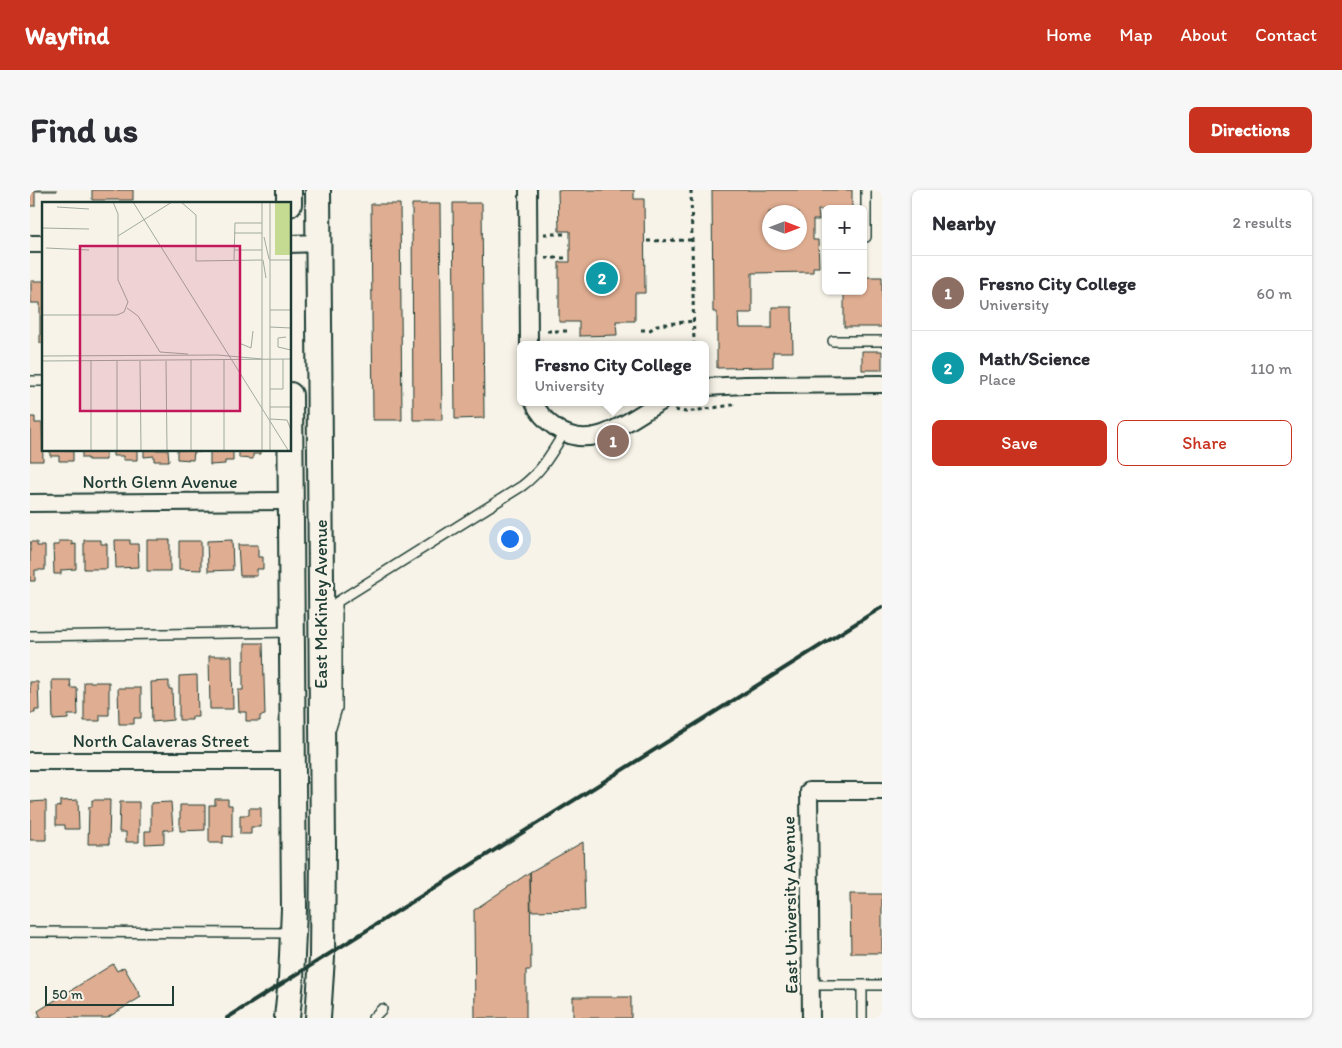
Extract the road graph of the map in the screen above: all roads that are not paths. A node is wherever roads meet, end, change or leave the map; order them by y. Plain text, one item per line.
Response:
1 (318, 190) edge
2 (528, 190) edge
3 (866, 190) edge
4 (866, 205) edge
5 (318, 243) junction
6 (291, 244) edge
7 (528, 341) edge
8 (833, 341) dead end
9 (882, 341) edge
10 (882, 384) edge
11 (709, 388) edge
12 (536, 406) edge
13 (668, 406) edge
14 (564, 433) junction
15 (290, 451) edge
16 (290, 501) junction
17 (30, 503) edge
18 (292, 632) junction
19 (30, 636) edge
20 (322, 757) junction
21 (30, 761) edge
22 (293, 761) junction
23 (882, 791) edge
24 (323, 905) junction
25 (30, 932) edge
26 (293, 933) junction
27 (811, 985) junction
28 (862, 985) junction
29 (882, 985) edge
30 (382, 1009) dead end
31 (287, 1018) edge
32 (318, 1018) edge
33 (373, 1018) edge
34 (811, 1018) edge
35 (862, 1018) edge

1 - 5 main road, East McKinley Avenue
2 - 7 street
3 - 4 lane
5 - 6 street
5 - 20 main road, East McKinley Avenue
8 - 9 lane
10 - 11 street
12 - 14 street
13 - 14 street
14 - 20 lane
15 - 16 main road, East McKinley Avenue
16 - 17 street, North Glenn Avenue
16 - 18 main road, East McKinley Avenue
16 - 20 main road
18 - 19 lane
18 - 22 main road, East McKinley Avenue
20 - 24 main road, East McKinley Avenue
21 - 22 street, North Calaveras Street
22 - 24 main road
22 - 26 main road, East McKinley Avenue
23 - 27 street, East University Avenue
24 - 32 main road, East McKinley Avenue
25 - 26 lane
26 - 31 main road, East McKinley Avenue
27 - 28 lane
27 - 34 street, East University Avenue
28 - 29 lane
28 - 35 lane
30 - 33 lane

